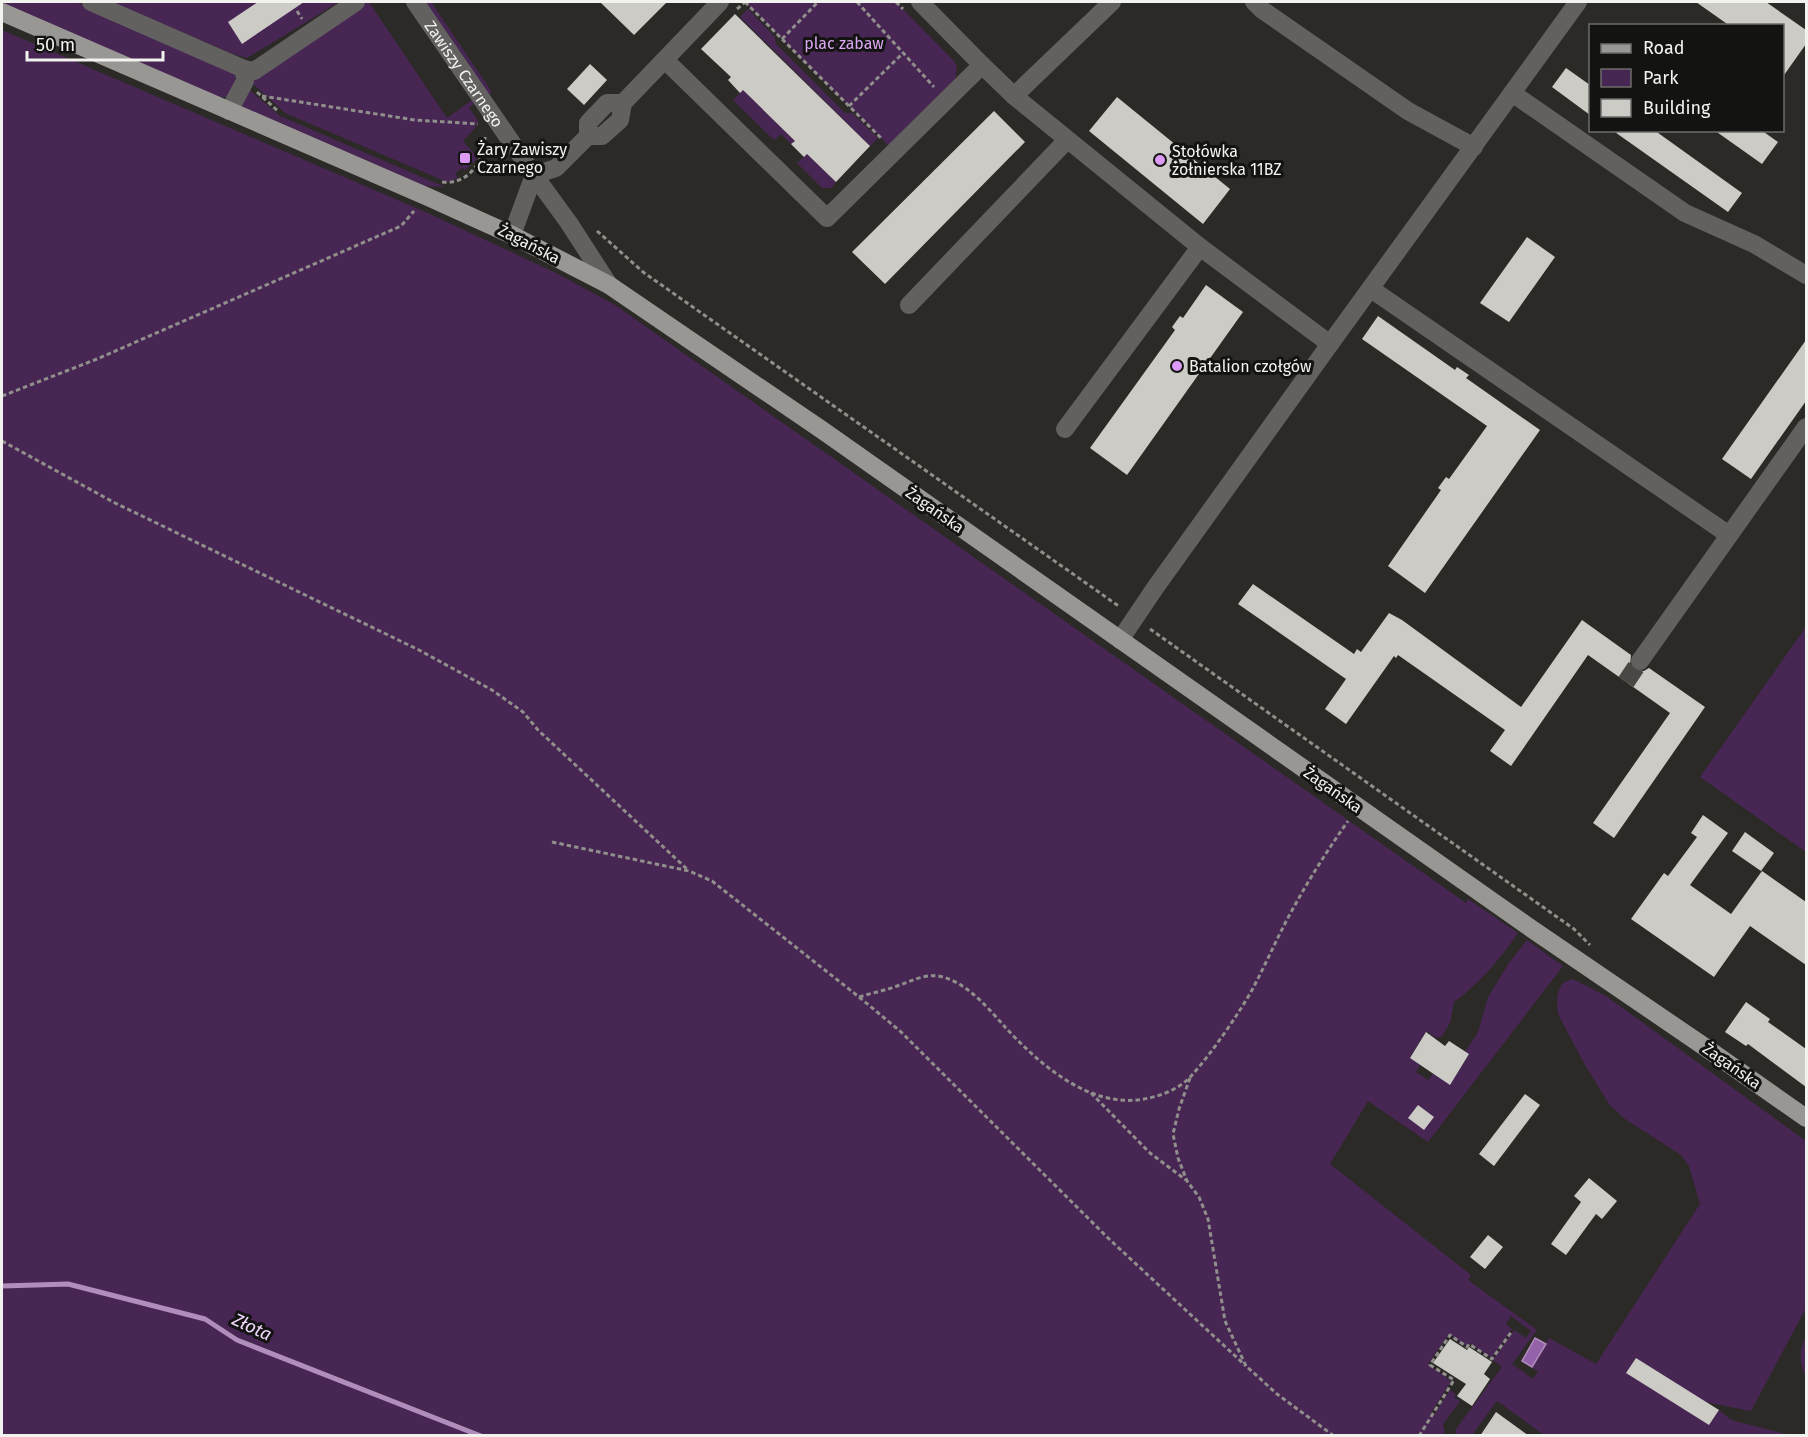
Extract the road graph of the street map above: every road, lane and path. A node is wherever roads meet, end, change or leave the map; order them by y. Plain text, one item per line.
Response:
1 (90, 2) edge
2 (356, 2) edge
3 (415, 2) edge
4 (745, 2) edge
5 (818, 2) edge
6 (857, 2) edge
7 (920, 2) edge
8 (1112, 2) edge
9 (1254, 2) edge
10 (1578, 2) edge
11 (728, 6) edge
12 (2, 12) edge
13 (782, 39) junction
14 (903, 53) junction
15 (665, 60) junction
16 (982, 65) junction
17 (244, 75) junction
18 (939, 92) dead end
19 (1512, 93) junction
20 (262, 96) junction
21 (1014, 96) junction
22 (849, 106) junction
23 (229, 111) junction
24 (282, 114) dead end
25 (484, 124) dead end
26 (484, 131) dead end
27 (1067, 140) junction
28 (887, 144) dead end
29 (1474, 147) junction
30 (534, 175) junction
31 (432, 178) dead end
32 (428, 196) junction
33 (569, 224) junction
34 (512, 235) junction
35 (1200, 246) junction
36 (1806, 275) edge
37 (609, 285) junction
38 (1371, 289) junction
39 (909, 305) dead end
40 (1330, 344) junction
41 (2, 396) edge
42 (1806, 427) edge
43 (1065, 429) dead end
44 (2, 441) edge
45 (1730, 535) junction
46 (1135, 618) junction
47 (1120, 640) junction
48 (1640, 662) tunnel mouth
49 (1357, 807) junction
50 (552, 842) dead end
51 (689, 872) junction
52 (1594, 950) dead end
53 (859, 997) junction
54 (1191, 1076) junction
55 (1089, 1092) junction
56 (1806, 1118) edge
57 (1187, 1181) junction
58 (1512, 1331) dead end
59 (1246, 1366) junction
60 (1334, 1436) edge
61 (1419, 1436) edge

1 - 17 street
2 - 17 street
3 - 30 street, Zawiszy Czarnego
4 - 11 path
4 - 13 path
5 - 13 path
6 - 14 path
7 - 16 street
8 - 21 street
9 - 29 street
10 - 19 street
11 - 15 street
12 - 23 main road, Żagańska
13 - 22 path
14 - 18 path
14 - 22 path
15 - 16 street
15 - 30 street
16 - 21 street
17 - 20 path
17 - 23 street
19 - 29 street
19 - 36 street
20 - 24 path
20 - 25 path
21 - 27 street
22 - 28 path
23 - 32 main road, Żagańska
26 - 31 path
27 - 35 street
27 - 39 street
29 - 38 street
30 - 33 street, Zawiszy Czarnego
30 - 34 street
32 - 34 main road, Żagańska
32 - 41 path
33 - 37 street, Zawiszy Czarnego
33 - 46 path
34 - 37 main road, Żagańska
35 - 40 street
35 - 43 street
37 - 47 main road, Żagańska
38 - 40 street
38 - 45 street
40 - 46 street
42 - 45 street
44 - 51 path
45 - 48 street
46 - 47 street
46 - 52 path
47 - 49 main road, Żagańska
49 - 54 path
49 - 56 main road, Żagańska
50 - 51 path
51 - 53 path
53 - 55 path
53 - 59 path
54 - 55 path
54 - 57 path
55 - 57 path
57 - 59 path
58 - 61 path
59 - 60 path

